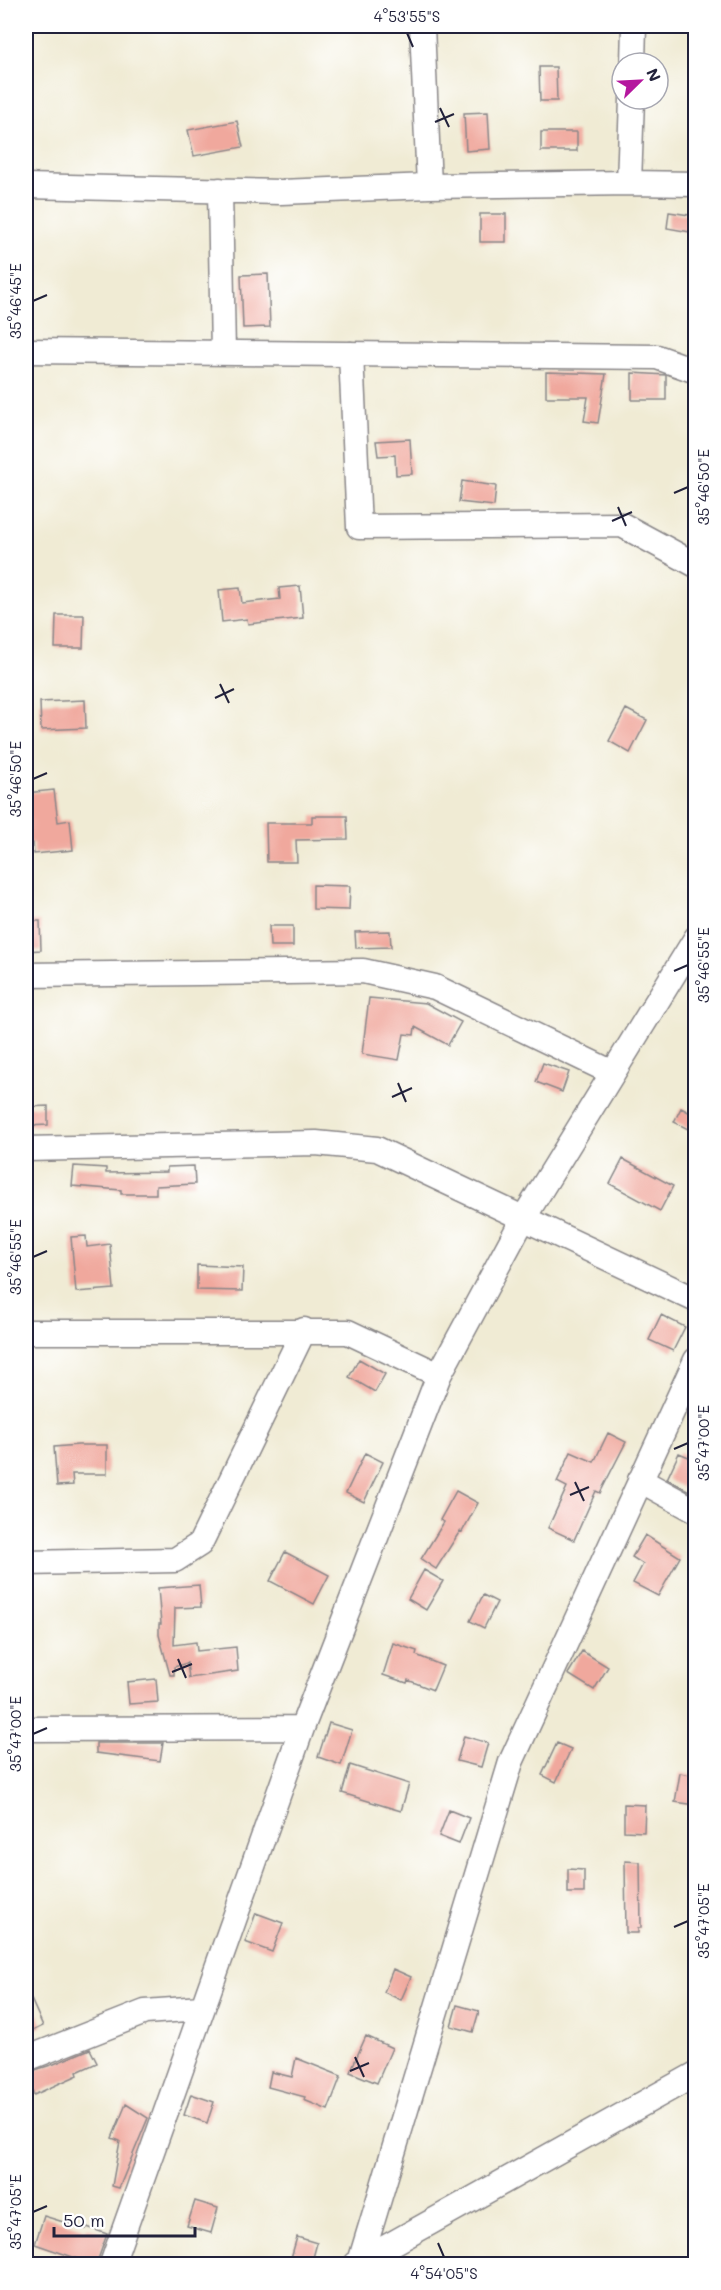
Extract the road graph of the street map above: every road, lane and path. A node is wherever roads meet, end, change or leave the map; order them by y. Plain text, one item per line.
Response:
1 (422, 26) edge
2 (634, 26) edge
3 (633, 51) edge
4 (632, 111) edge
5 (629, 183) junction
6 (696, 184) edge
7 (26, 186) edge
8 (429, 186) junction
9 (220, 190) junction
10 (26, 351) edge
11 (223, 353) junction
12 (351, 354) junction
13 (696, 371) edge
14 (696, 565) edge
15 (696, 938) edge
16 (26, 975) edge
17 (612, 1073) junction
18 (26, 1149) edge
19 (523, 1219) junction
20 (696, 1300) edge
21 (304, 1330) junction
22 (26, 1332) edge
23 (696, 1360) edge
24 (439, 1375) junction
25 (640, 1480) junction
26 (696, 1512) edge
27 (26, 1563) edge
28 (302, 1728) junction
29 (26, 1729) edge
30 (201, 2008) junction
31 (26, 2059) edge
32 (696, 2074) edge
33 (358, 2263) edge
34 (112, 2265) edge

1 - 8 street
2 - 3 street
4 - 5 street
5 - 6 street
5 - 8 street
7 - 9 street
8 - 9 street
9 - 11 street
10 - 11 street
11 - 12 street
12 - 13 street
12 - 14 street
15 - 17 street
16 - 17 street
17 - 19 street
18 - 19 street
19 - 20 street
19 - 24 street
21 - 22 street
21 - 24 street
21 - 27 street
23 - 25 street
24 - 28 street
25 - 26 street
25 - 33 street
28 - 29 street
28 - 30 street
30 - 31 street
30 - 34 street
32 - 33 street

